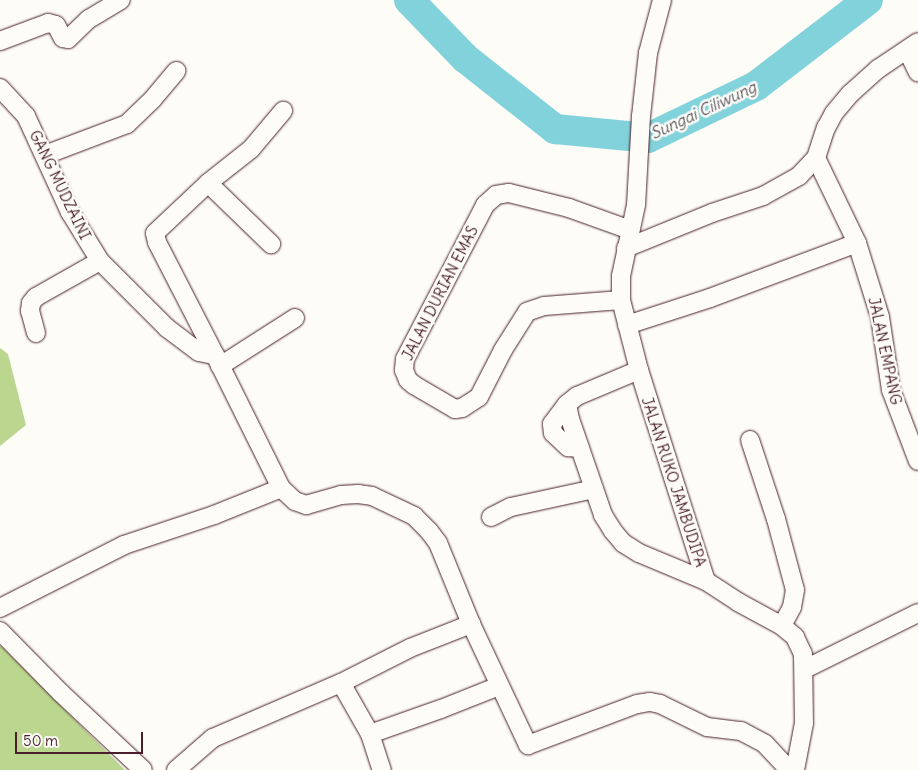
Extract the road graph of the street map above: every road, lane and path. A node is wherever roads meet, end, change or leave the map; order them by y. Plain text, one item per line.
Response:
1 (121, 0) edge
2 (662, 0) edge
3 (0, 41) edge
4 (912, 46) edge
5 (176, 71) dead end
6 (918, 73) edge
7 (0, 88) edge
8 (283, 111) dead end
9 (45, 155) junction
10 (816, 158) junction
11 (208, 183) junction
12 (630, 230) junction
13 (857, 243) junction
14 (271, 244) dead end
15 (626, 248) junction
16 (100, 261) junction
17 (621, 300) junction
18 (296, 318) dead end
19 (627, 325) junction
20 (36, 333) dead end
21 (217, 361) junction
22 (639, 370) junction
23 (750, 440) dead end
24 (918, 461) edge
25 (282, 488) junction
26 (594, 489) junction
27 (491, 517) dead end
28 (706, 581) junction
29 (0, 608) edge
30 (918, 613) edge
31 (471, 624) junction
32 (782, 626) junction
33 (0, 631) edge
34 (805, 670) junction
35 (341, 683) junction
36 (499, 686) junction
37 (370, 734) junction
38 (142, 770) edge
39 (176, 770) edge
40 (382, 770) edge
41 (789, 770) edge
42 (795, 770) edge

1 - 3 street
2 - 12 street, JALAN RUKO JAMBUDIPA
4 - 6 street
4 - 10 street
5 - 9 street
7 - 9 street, GANG MUDZAINI
8 - 11 street
9 - 16 street, GANG MUDZAINI
10 - 13 street, JALAN EMPANG
10 - 15 street
11 - 14 street
11 - 21 street
12 - 15 street, JALAN RUKO JAMBUDIPA
12 - 17 street, JALAN DURIAN EMAS
13 - 19 street
13 - 24 street, JALAN EMPANG
15 - 17 street, JALAN RUKO JAMBUDIPA
16 - 20 street
16 - 21 street, GANG MUDZAINI
17 - 19 street, JALAN RUKO JAMBUDIPA
18 - 21 street
19 - 22 street, JALAN RUKO JAMBUDIPA
21 - 25 street
22 - 26 street
22 - 28 street, JALAN RUKO JAMBUDIPA
23 - 32 street
25 - 29 street
25 - 31 street
26 - 27 street
26 - 28 street
28 - 32 street, JALAN RUKO JAMBUDIPA
30 - 34 street
31 - 35 street
31 - 36 street
32 - 34 street, JALAN RUKO JAMBUDIPA
33 - 38 street
34 - 42 street, JALAN RUKO JAMBUDIPA
35 - 37 street
35 - 39 street
36 - 37 street
36 - 41 street
37 - 40 street

